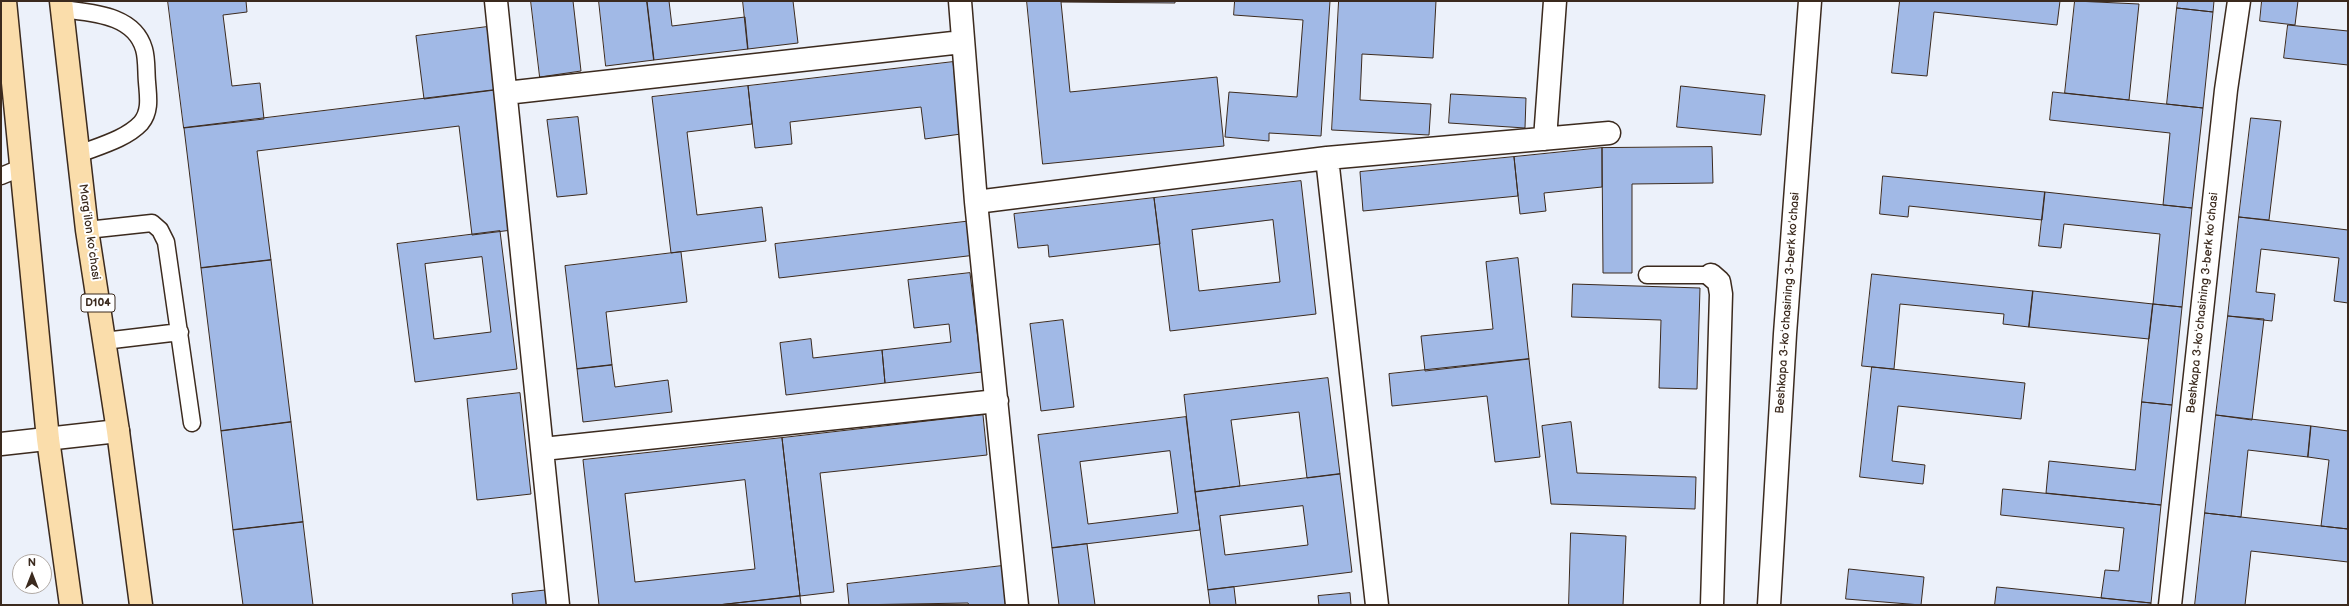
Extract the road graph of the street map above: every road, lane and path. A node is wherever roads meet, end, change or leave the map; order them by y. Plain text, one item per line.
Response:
1 (5, 1) edge
2 (496, 1) edge
3 (960, 1) edge
4 (1555, 1) edge
5 (1810, 1) edge
6 (2239, 1) edge
7 (61, 5) edge
8 (962, 42) junction
9 (506, 94) junction
10 (1609, 132) dead end
11 (1545, 139) junction
12 (79, 154) junction
13 (1327, 158) junction
14 (23, 167) junction
15 (1, 176) edge
16 (976, 202) junction
17 (87, 230) junction
18 (1647, 276) dead end
19 (1711, 276) joint
20 (180, 332) junction
21 (104, 341) junction
22 (997, 401) junction
23 (192, 423) dead end
24 (118, 430) junction
25 (48, 439) junction
26 (1, 444) edge
27 (543, 449) junction
28 (71, 605) edge
29 (140, 605) edge
30 (558, 605) edge
31 (1017, 605) edge
32 (1377, 605) edge
33 (1712, 605) edge
34 (1769, 605) edge
35 (2170, 605) edge

1 - 14 main road
2 - 9 street
3 - 8 street
4 - 11 street
5 - 34 street, Beshkapa 3-koʻchasining 3-berk koʻchasi
6 - 35 street, Beshkapa 3-koʻchasining 3-berk koʻchasi
7 - 12 main road, Margʻilon koʻchasi / D104
7 - 12 lane
8 - 9 street
8 - 16 street
9 - 27 street
10 - 11 street
11 - 13 street
12 - 17 main road, Margʻilon koʻchasi / D104
13 - 16 street
13 - 32 street
14 - 15 lane
14 - 25 main road
16 - 22 street
17 - 20 lane
17 - 21 main road, Margʻilon koʻchasi / D104
18 - 19 lane
19 - 33 street
20 - 21 lane
20 - 23 lane
21 - 24 main road, Margʻilon koʻchasi / D104
22 - 27 street
22 - 31 street
24 - 25 street
24 - 29 main road, Margʻilon koʻchasi / D104
25 - 26 street
25 - 28 main road
27 - 30 street

